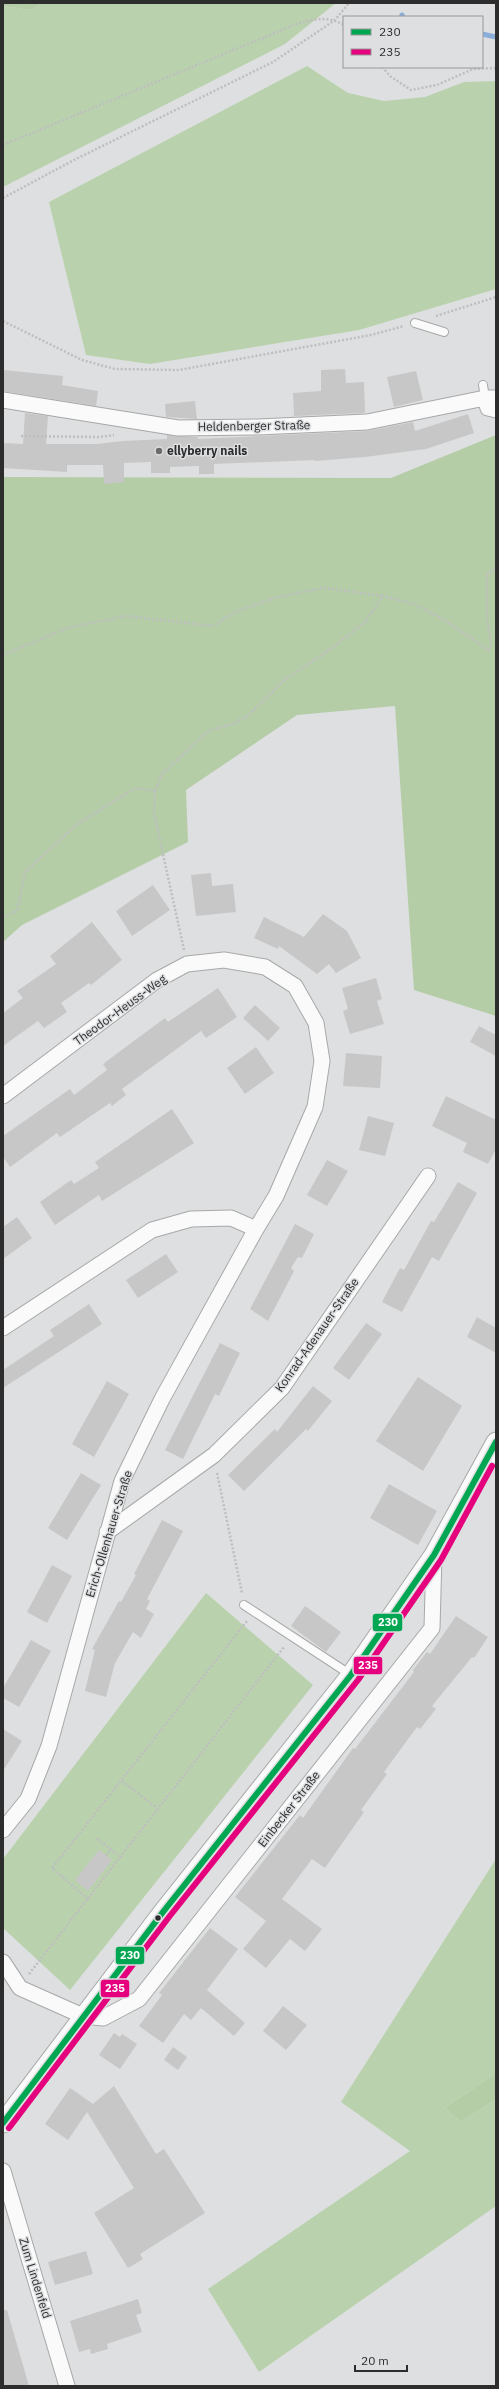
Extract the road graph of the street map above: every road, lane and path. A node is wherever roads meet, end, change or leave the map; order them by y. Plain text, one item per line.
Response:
1 (349, 3) edge
2 (335, 20) junction
3 (343, 24) edge
4 (383, 68) edge
5 (496, 68) edge
6 (3, 145) edge
7 (3, 198) edge
8 (496, 297) edge
9 (3, 321) edge
10 (414, 323) junction
11 (444, 332) dead end
12 (488, 394) edge
13 (3, 400) edge
14 (496, 410) edge
15 (120, 435) dead end
16 (21, 436) dead end
17 (496, 568) edge
18 (383, 596) junction
19 (3, 655) edge
20 (155, 791) junction
21 (3, 917) edge
22 (187, 964) junction
23 (3, 1096) edge
24 (428, 1176) dead end
25 (256, 1229) junction
26 (3, 1328) edge
27 (496, 1442) edge
28 (214, 1455) junction
29 (491, 1464) edge
30 (107, 1532) junction
31 (434, 1556) junction
32 (244, 1605) joint
33 (253, 1613) junction
34 (292, 1637) junction
35 (351, 1675) junction
36 (122, 1781) junction
37 (158, 1809) junction
38 (3, 1830) edge
39 (98, 1839) dead end
40 (111, 1849) junction
41 (106, 1856) dead end
42 (121, 1857) junction
43 (88, 1899) junction
44 (3, 1962) edge
45 (11, 1983) edge
46 (83, 2016) junction
47 (3, 2123) edge
48 (3, 2171) edge
49 (67, 2386) edge

1 - 2 path
2 - 3 path
2 - 6 path
2 - 7 path
4 - 5 path
8 - 10 path
9 - 10 path
10 - 11 lane
12 - 13 street, Heldenberger Straße
12 - 14 street, Heldenberger Straße
15 - 16 path
17 - 18 path
18 - 19 path
18 - 20 path
20 - 21 path
20 - 22 path
22 - 23 street, Theodor-Heuss-Weg
22 - 25 street, Theodor-Heuss-Weg
24 - 28 street, Konrad-Adenauer-Straße
25 - 26 street
25 - 30 street, Erich-Ollenhauer-Straße
27 - 29 street, Einbecker Straße
28 - 30 street, Konrad-Adenauer-Straße
28 - 32 path
29 - 31 street, Einbecker Straße
30 - 38 street, Erich-Ollenhauer-Straße
31 - 35 street, Einbecker Straße
31 - 46 street, Einbecker Straße
32 - 33 lane
33 - 34 lane
33 - 36 path
34 - 35 lane
34 - 37 path
35 - 46 street, Einbecker Straße
36 - 37 path
36 - 43 path
37 - 42 path
39 - 40 path
40 - 41 path
40 - 42 path
42 - 43 path
43 - 45 path
44 - 45 street
45 - 46 street
46 - 47 street, Einbecker Straße
48 - 49 street, Zum Lindenfeld

